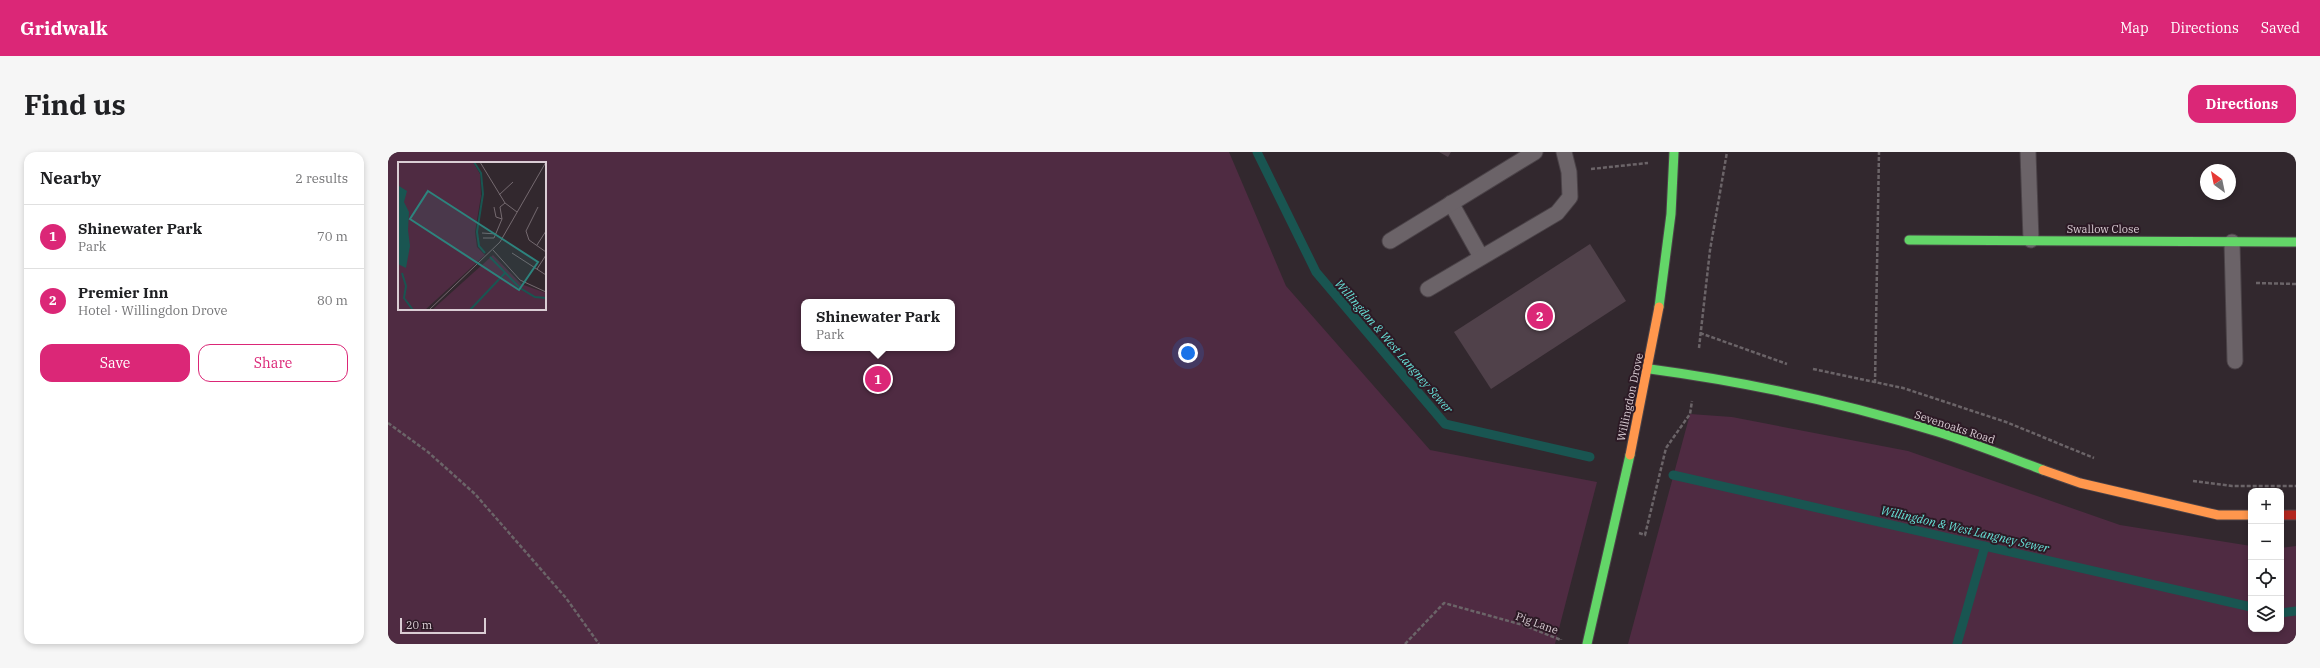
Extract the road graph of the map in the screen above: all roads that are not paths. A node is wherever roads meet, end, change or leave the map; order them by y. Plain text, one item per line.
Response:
1 (1535, 152) edge
2 (1564, 152) edge
3 (1674, 152) edge
4 (2028, 152) edge
5 (1451, 203) junction
6 (1909, 240) dead end
7 (2031, 240) junction
8 (1390, 241) dead end
9 (2232, 242) junction
10 (2296, 242) edge
11 (1481, 257) junction
12 (1428, 289) dead end
13 (2235, 361) dead end
14 (1650, 368) junction
15 (2248, 515) edge
16 (2284, 515) edge
17 (2296, 516) edge
18 (1587, 644) edge

1 - 5 lane
2 - 11 lane
3 - 14 street, Willingdon Drove
4 - 7 lane
5 - 8 lane
5 - 11 lane
6 - 7 street, Swallow Close
7 - 9 street, Swallow Close
9 - 10 street, Swallow Close
9 - 13 lane
11 - 12 lane
14 - 15 street, Sevenoaks Road
14 - 18 street, Willingdon Drove
16 - 17 street

